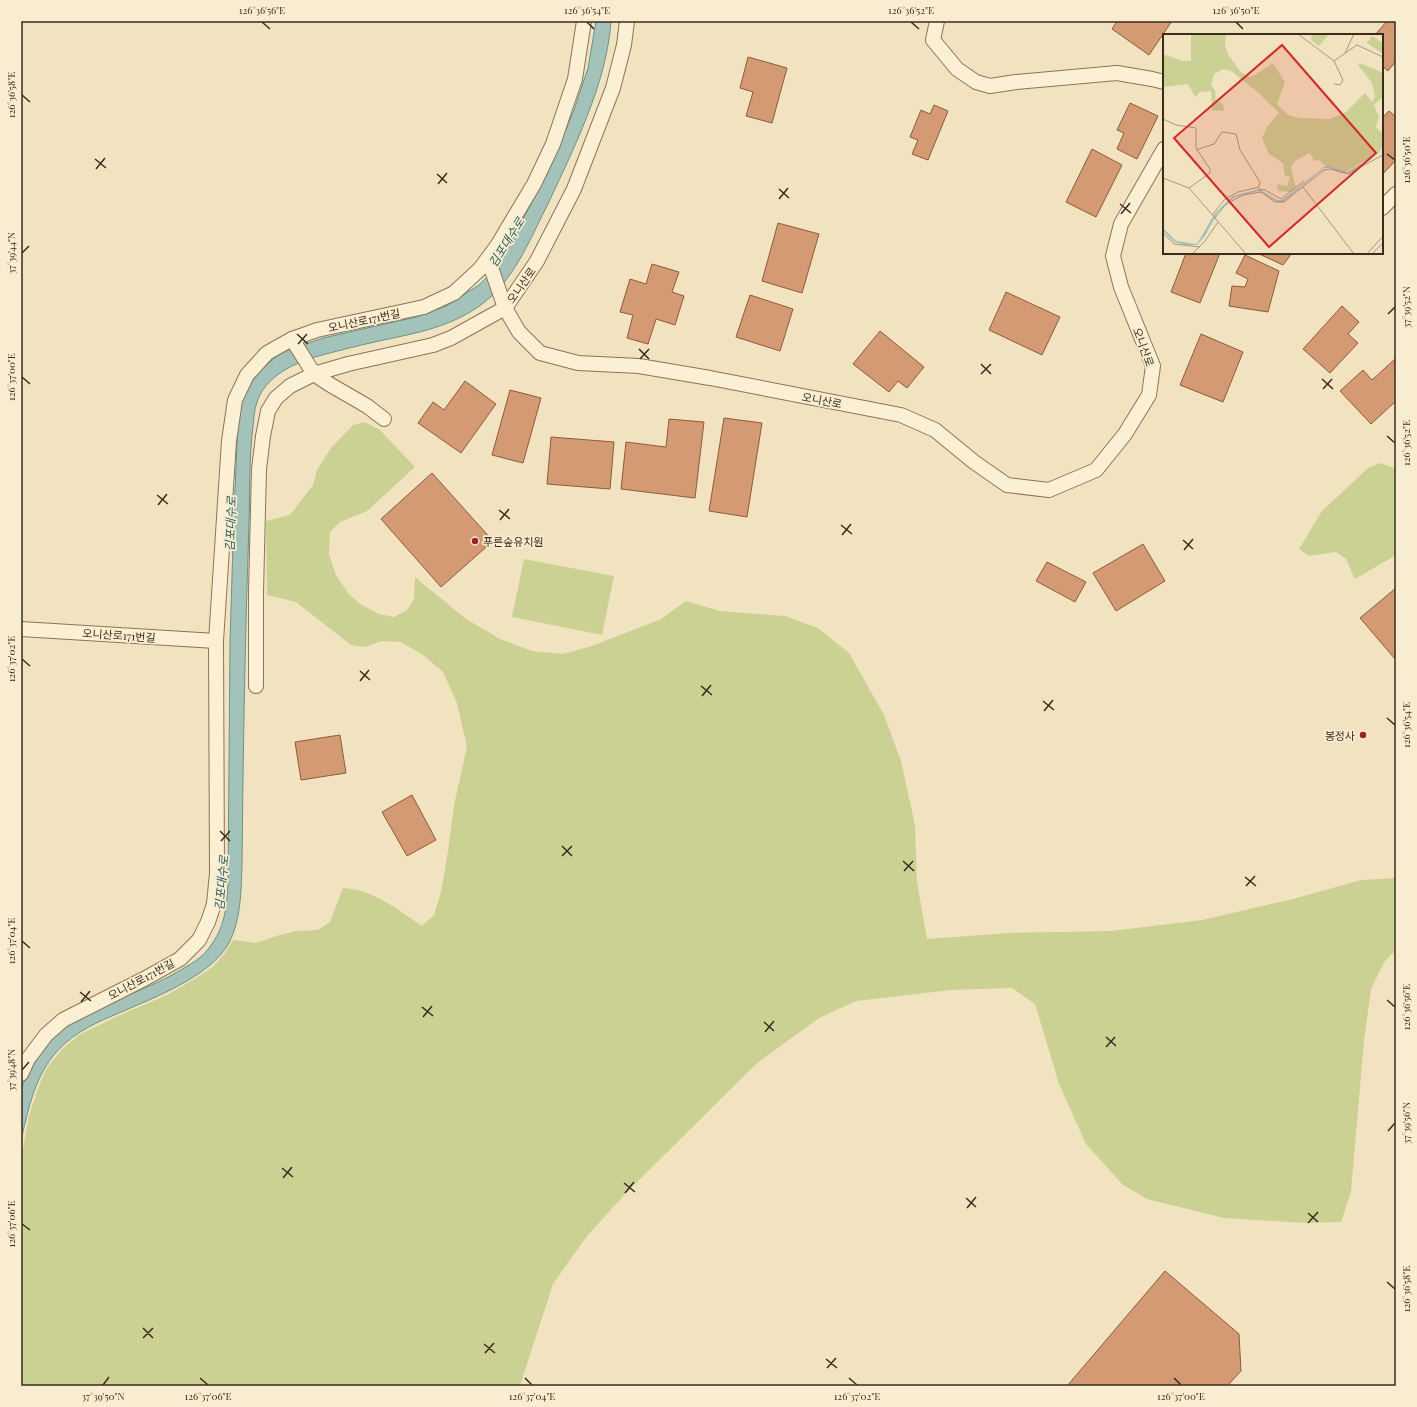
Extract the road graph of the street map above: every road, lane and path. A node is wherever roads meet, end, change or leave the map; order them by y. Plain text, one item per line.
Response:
1 (584, 21) edge
2 (627, 21) edge
3 (937, 21) edge
4 (1163, 82) edge
5 (1163, 151) edge
6 (1396, 194) edge
7 (1383, 207) edge
8 (489, 263) junction
9 (503, 303) junction
10 (293, 340) junction
11 (314, 373) junction
12 (384, 419) dead end
13 (21, 629) edge
14 (216, 641) junction
15 (256, 686) dead end
16 (21, 1074) edge

1 - 8 lane, 오니산로171번길
2 - 9 lane, 오니산로
3 - 4 lane
5 - 9 lane, 오니산로
6 - 7 lane
8 - 9 lane
8 - 10 lane, 오니산로171번길
9 - 11 lane
10 - 11 lane
10 - 14 lane, 오니산로171번길
11 - 12 lane
11 - 15 lane
13 - 14 lane, 오니산로171번길
14 - 16 lane, 오니산로171번길

